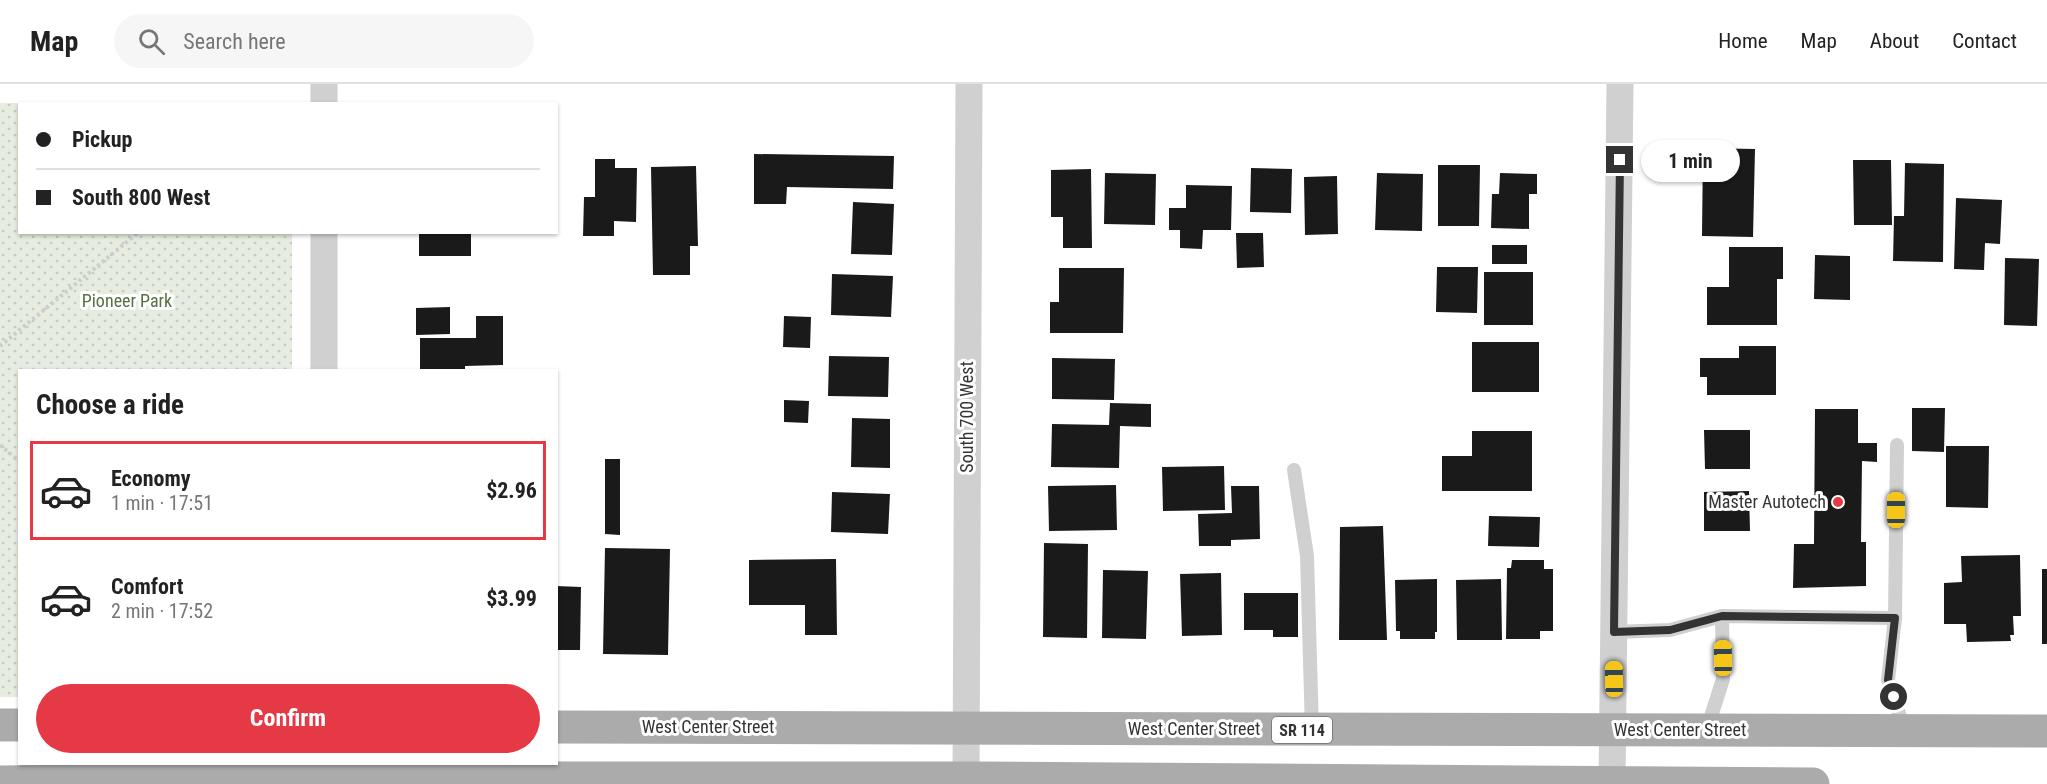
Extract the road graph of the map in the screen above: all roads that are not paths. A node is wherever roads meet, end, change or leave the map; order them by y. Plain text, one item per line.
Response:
1 (324, 84) edge
2 (969, 84) edge
3 (1620, 84) edge
4 (324, 102) edge
5 (324, 234) edge
6 (324, 369) edge
7 (1897, 445) dead end
8 (1294, 470) dead end
9 (1722, 616) junction
10 (1895, 618) junction
11 (1614, 632) junction
12 (0, 725) edge
13 (18, 725) edge
14 (558, 727) edge
15 (1707, 729) junction
16 (1312, 730) junction
17 (1905, 731) junction
18 (2047, 731) edge
19 (966, 760) edge
20 (1613, 763) edge
21 (315, 775) edge
22 (7, 783) edge
23 (1813, 784) edge

1 - 4 street
2 - 19 street, South 700 West
3 - 11 street
5 - 6 street
7 - 10 lane
8 - 16 lane
9 - 10 lane
9 - 11 lane
9 - 15 lane
10 - 17 lane
11 - 20 street
12 - 13 main road
14 - 19 main road, West Center Street / SR 114
15 - 17 main road, West Center Street / SR 114
15 - 20 main road, West Center Street / SR 114
16 - 19 main road, West Center Street / SR 114
16 - 20 main road, West Center Street / SR 114
17 - 18 main road, West Center Street / SR 114
19 - 20 main road, West Center Street / SR 114
19 - 21 main road, West Center Street / SR 114
20 - 23 main road, West Center Street / SR 114
21 - 22 main road, West Center Street / SR 114

